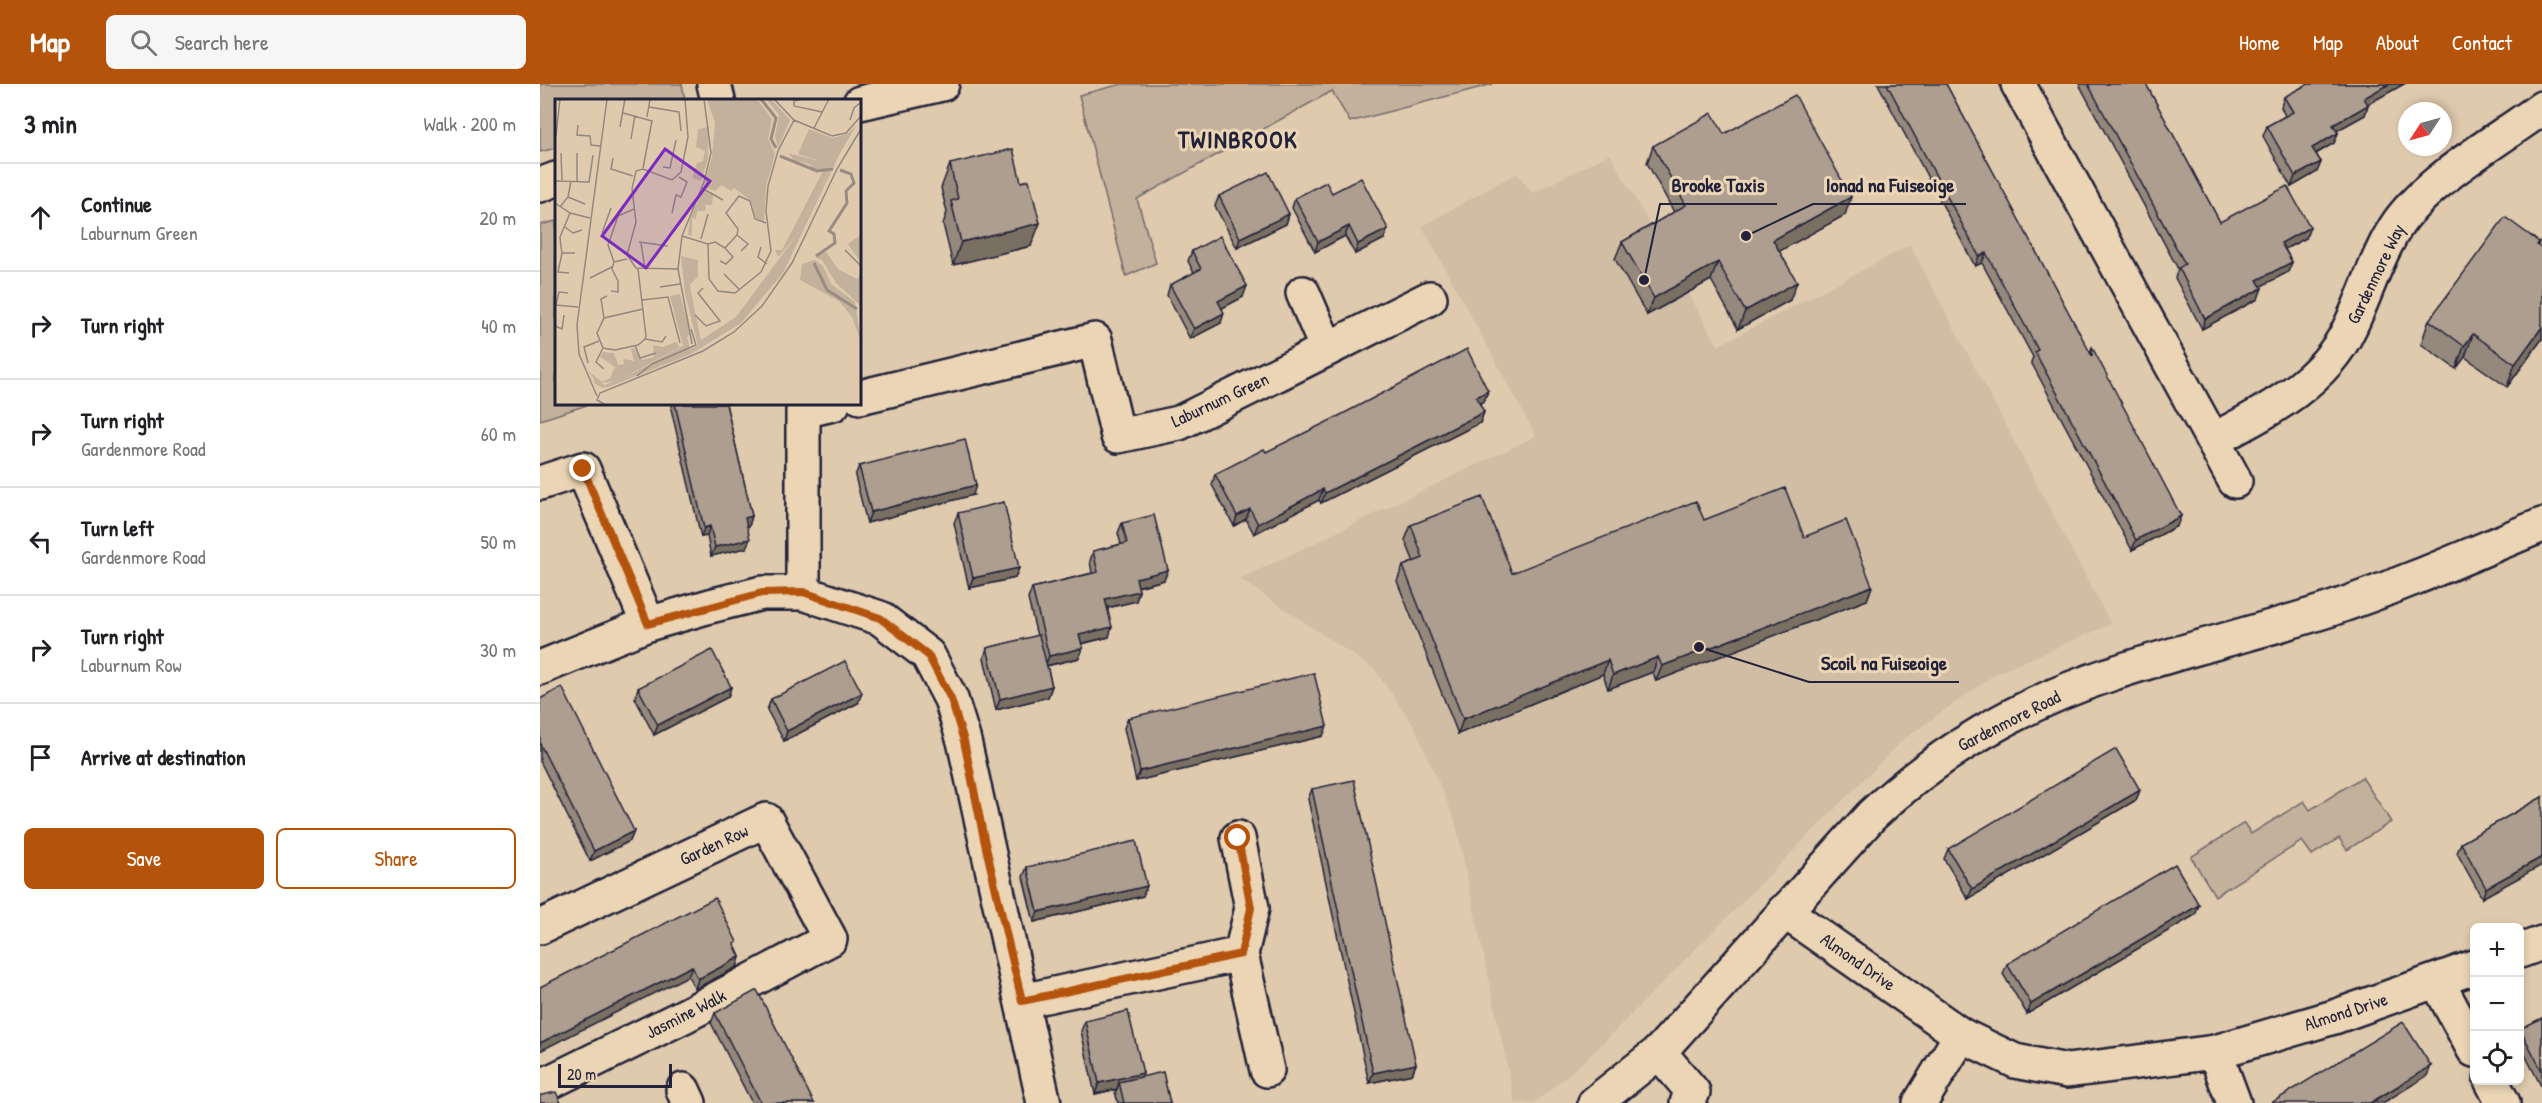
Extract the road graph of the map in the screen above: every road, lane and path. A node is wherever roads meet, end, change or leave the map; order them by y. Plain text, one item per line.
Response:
1 (714, 84) edge
2 (942, 84) edge
3 (2018, 84) edge
4 (718, 99) edge
5 (861, 103) edge
6 (2542, 108) edge
7 (555, 179) edge
8 (540, 185) edge
9 (1303, 293) dead end
10 (1430, 298) dead end
11 (1327, 350) junction
12 (861, 397) edge
13 (829, 405) edge
14 (2213, 440) junction
15 (2235, 481) dead end
16 (540, 483) edge
17 (2542, 525) edge
18 (803, 592) junction
19 (648, 624) junction
20 (540, 668) edge
21 (1238, 838) dead end
22 (1784, 911) junction
23 (543, 917) edge
24 (830, 939) joint
25 (2542, 943) edge
26 (2524, 950) edge
27 (1241, 954) junction
28 (2470, 969) edge
29 (2437, 981) junction
30 (1022, 1001) junction
31 (1961, 1035) junction
32 (2470, 1041) edge
33 (1659, 1052) junction
34 (2215, 1052) junction
35 (1267, 1070) dead end
36 (2494, 1085) edge
37 (540, 1087) edge
38 (1044, 1103) edge
39 (1595, 1103) edge
40 (1687, 1103) edge
41 (1920, 1103) edge
42 (2234, 1103) edge
43 (2503, 1103) edge

1 - 4 street
2 - 5 street
3 - 14 street
6 - 14 street, Gardenmore Way
7 - 8 street
9 - 11 street
10 - 11 street, Laburnum Green
11 - 12 street, Laburnum Green
13 - 18 street
14 - 15 street
16 - 19 street
17 - 22 street, Gardenmore Road
18 - 19 street
18 - 30 street
19 - 20 street
21 - 27 street
22 - 31 street, Almond Drive
22 - 33 street, Gardenmore Road
23 - 24 street, Garden Row
24 - 37 street, Jasmine Walk
25 - 26 street
27 - 30 street
27 - 35 street
28 - 29 street, Almond Drive
29 - 32 street
29 - 34 street, Almond Drive
30 - 38 street
31 - 34 street, Almond Drive
31 - 41 street
33 - 39 street, Gardenmore Road
33 - 40 street
34 - 42 street
36 - 43 street

